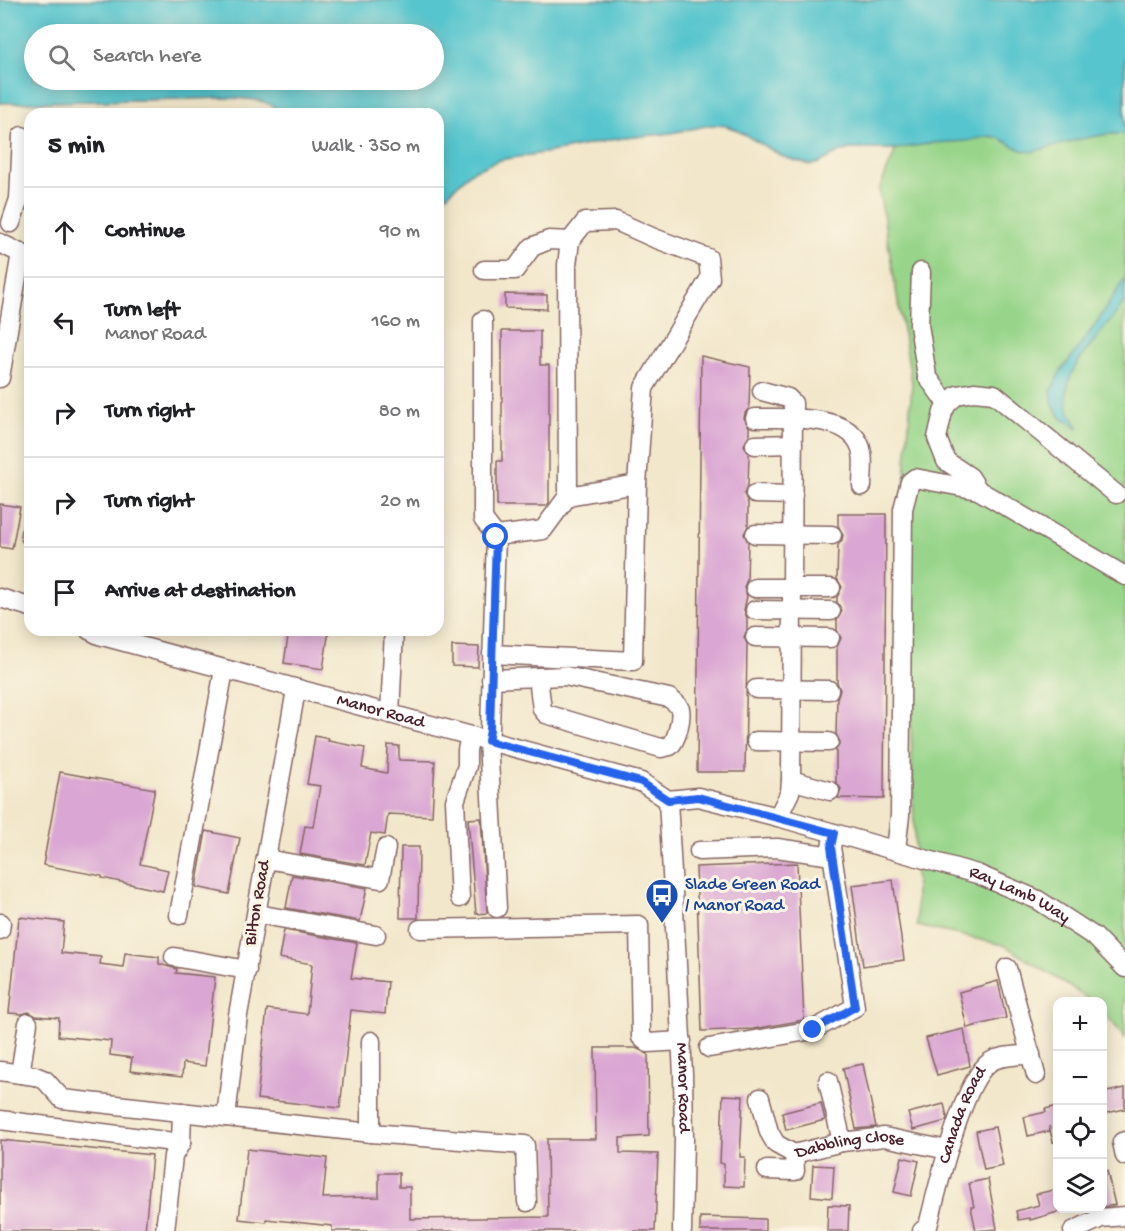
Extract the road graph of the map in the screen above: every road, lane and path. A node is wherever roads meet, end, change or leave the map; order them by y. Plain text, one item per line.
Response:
1 (22, 136) dead end
2 (18, 198) edge
3 (11, 223) dead end
4 (570, 241) junction
5 (0, 243) edge
6 (24, 255) edge
7 (24, 261) edge
8 (484, 270) dead end
9 (921, 272) dead end
10 (483, 320) dead end
11 (0, 378) edge
12 (762, 391) dead end
13 (947, 404) junction
14 (755, 418) dead end
15 (793, 419) junction
16 (793, 444) junction
17 (755, 445) dead end
18 (637, 484) junction
19 (862, 486) dead end
20 (755, 490) dead end
21 (793, 490) junction
22 (978, 490) junction
23 (1116, 494) dead end
24 (568, 496) junction
25 (496, 537) junction
26 (755, 540) dead end
27 (792, 540) junction
28 (832, 540) dead end
29 (1125, 576) edge
30 (0, 598) edge
31 (755, 598) dead end
32 (792, 598) junction
33 (831, 599) dead end
34 (24, 605) edge
35 (103, 636) edge
36 (394, 636) edge
37 (755, 643) dead end
38 (792, 643) junction
39 (830, 643) dead end
40 (492, 654) junction
41 (224, 670) junction
42 (538, 678) junction
43 (491, 679) junction
44 (297, 690) junction
45 (756, 694) dead end
46 (792, 694) junction
47 (829, 694) dead end
48 (390, 714) junction
49 (479, 738) junction
50 (756, 746) dead end
51 (792, 746) junction
52 (828, 747) dead end
53 (791, 780) junction
54 (830, 791) dead end
55 (668, 800) junction
56 (778, 817) junction
57 (834, 833) junction
58 (386, 848) dead end
59 (896, 850) junction
60 (699, 851) dead end
61 (832, 856) junction
62 (266, 859) junction
63 (460, 898) dead end
64 (497, 908) dead end
65 (257, 914) junction
66 (179, 915) dead end
67 (420, 929) dead end
68 (376, 935) dead end
69 (174, 957) dead end
70 (1006, 968) dead end
71 (1125, 968) edge
72 (246, 970) junction
73 (28, 1023) dead end
74 (370, 1041) dead end
75 (682, 1041) junction
76 (709, 1048) dead end
77 (1031, 1054) junction
78 (0, 1071) edge
79 (21, 1074) junction
80 (1036, 1075) dead end
81 (828, 1081) dead end
82 (760, 1098) dead end
83 (182, 1112) junction
84 (226, 1117) junction
85 (0, 1120) edge
86 (370, 1133) junction
87 (1125, 1141) edge
88 (842, 1142) junction
89 (181, 1143) junction
90 (948, 1150) junction
91 (794, 1154) junction
92 (1125, 1156) edge
93 (767, 1170) dead end
94 (527, 1202) dead end
95 (1125, 1216) edge
96 (929, 1229) edge
97 (165, 1231) edge
98 (682, 1231) edge
99 (1073, 1231) edge

1 - 2 street
2 - 3 street
4 - 8 street
4 - 18 street
4 - 24 street
5 - 6 street
7 - 11 street
9 - 13 street
10 - 25 street
12 - 15 street
13 - 22 street
13 - 23 street
14 - 15 street
15 - 16 street
15 - 19 street
16 - 17 street
16 - 21 street
18 - 24 street
18 - 40 street
20 - 21 street
21 - 27 street
22 - 29 street
22 - 59 street
24 - 25 street
25 - 40 street
26 - 27 street
27 - 28 street
27 - 32 street
30 - 34 street
31 - 32 street
32 - 33 street
32 - 38 street
35 - 41 street, Manor Road
36 - 48 street
37 - 38 street
38 - 39 street
38 - 46 street
40 - 43 street
41 - 44 street, Manor Road
41 - 66 street
42 - 42 street
42 - 43 street
43 - 49 street
44 - 48 street, Manor Road
44 - 62 street, Bilton Road
45 - 46 street
46 - 47 street
46 - 51 street
48 - 49 street, Manor Road
49 - 55 street, Manor Road
49 - 63 street
49 - 64 street
50 - 51 street
51 - 52 street
51 - 53 street
53 - 54 street
53 - 56 street
55 - 56 street
55 - 75 street, Manor Road
56 - 57 street
57 - 59 street
57 - 61 street
58 - 62 street
59 - 71 street, Ray Lamb Way
60 - 61 street
61 - 76 street
62 - 65 street, Bilton Road
65 - 68 street
65 - 72 street, Bilton Road
67 - 75 street
69 - 72 street
70 - 77 street
72 - 84 street, Bilton Road
73 - 79 street
74 - 86 street
75 - 98 street, Manor Road
77 - 80 street
77 - 90 street, Canada Road
78 - 79 street
79 - 83 street
81 - 88 street
82 - 91 street
83 - 84 street
83 - 89 street
84 - 86 street
85 - 89 street
86 - 94 street
87 - 92 street
88 - 90 street, Dabbling Close
88 - 91 street, Dabbling Close
89 - 97 street
90 - 96 street, Canada Road
91 - 93 street, Dabbling Close
95 - 99 street

